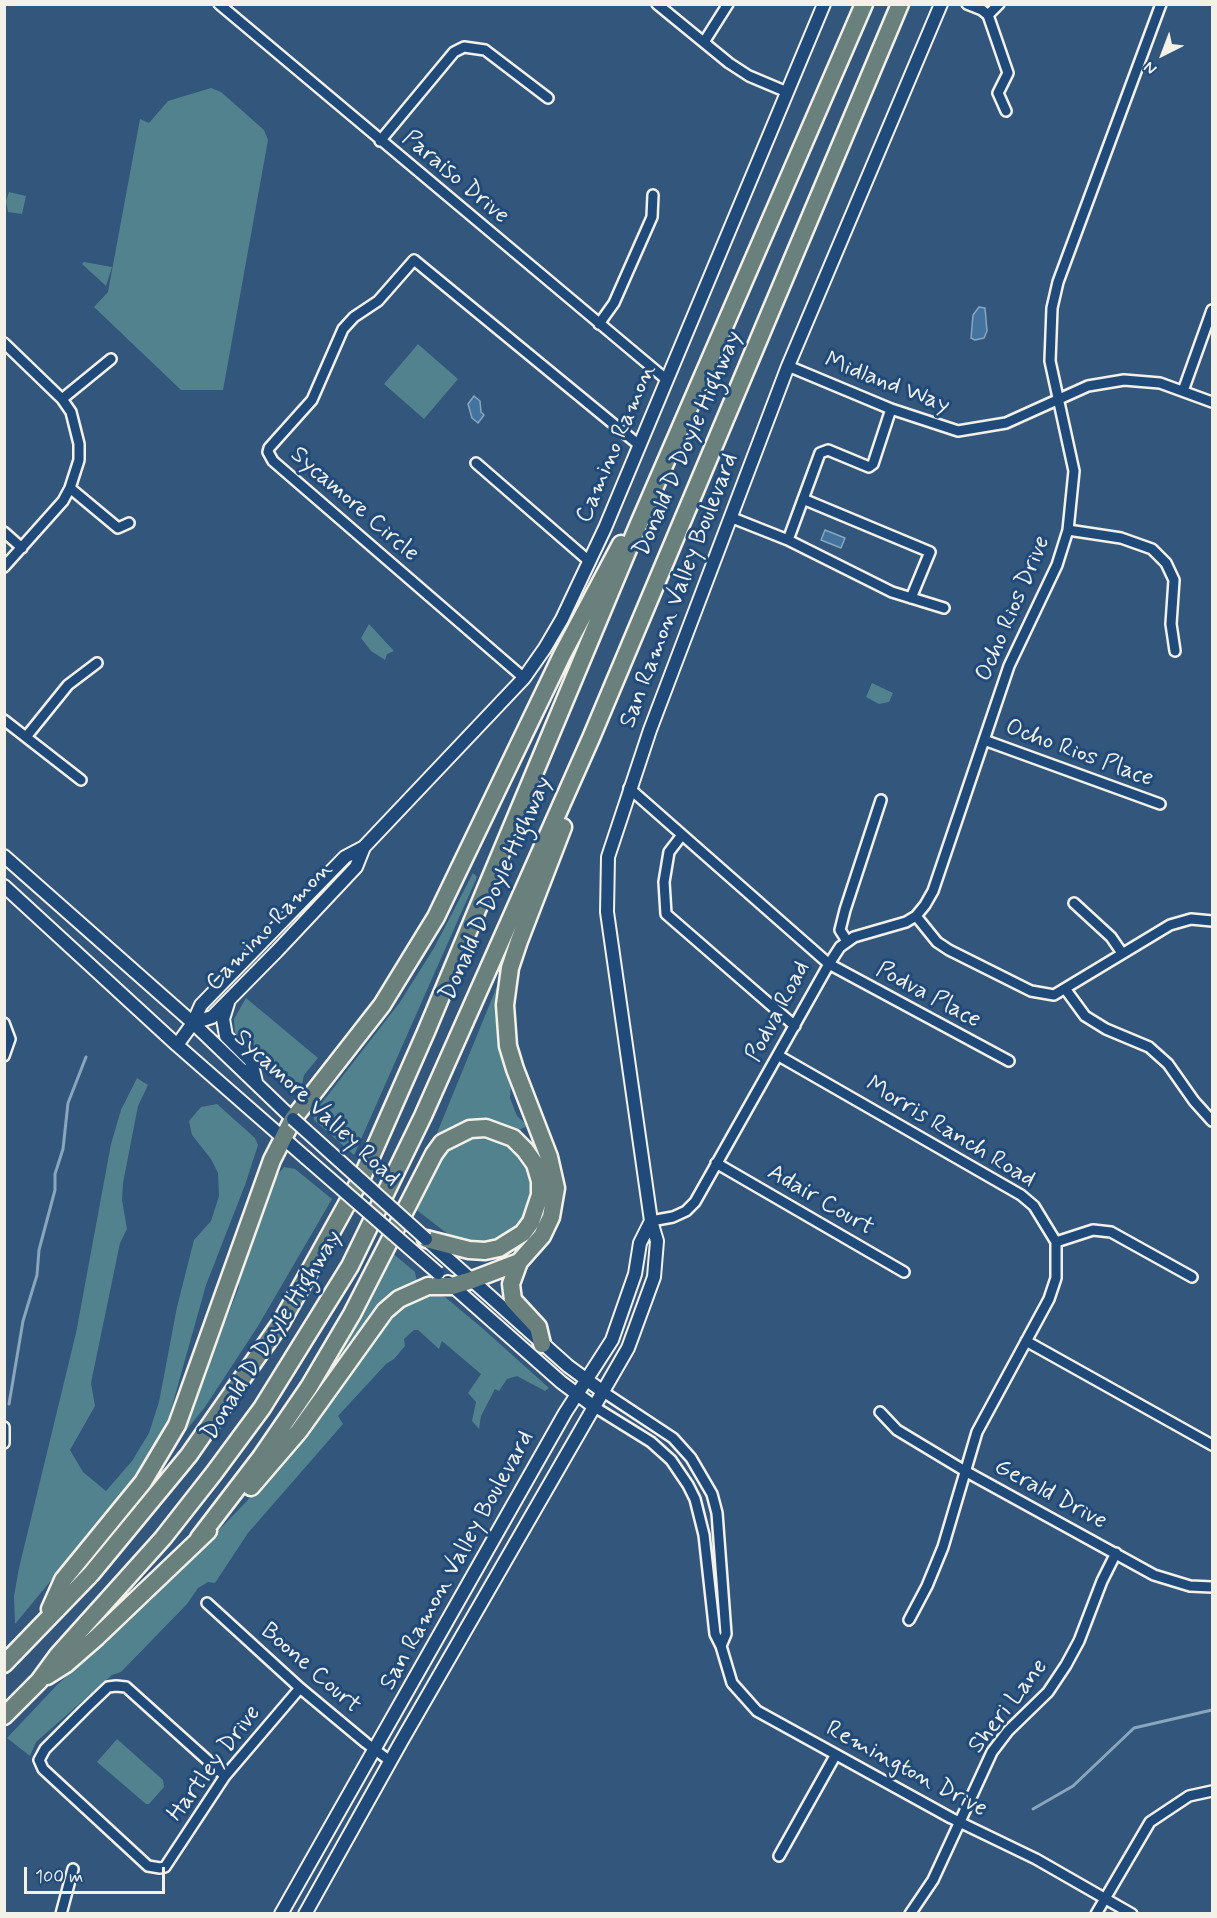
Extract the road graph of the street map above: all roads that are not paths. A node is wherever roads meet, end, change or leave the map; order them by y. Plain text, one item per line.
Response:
1 (219, 4) edge
2 (657, 4) edge
3 (728, 4) edge
4 (824, 4) edge
5 (864, 4) edge
6 (900, 4) edge
7 (941, 4) edge
8 (967, 4) edge
9 (999, 4) edge
10 (1161, 4) edge
11 (987, 15) junction
12 (704, 42) junction
13 (787, 92) junction
14 (548, 98) dead end
15 (1006, 111) dead end
16 (380, 141) junction
17 (653, 195) dead end
18 (1212, 310) edge
19 (599, 324) junction
20 (4, 343) edge
21 (111, 359) dead end
22 (788, 366) junction
23 (667, 380) junction
24 (1183, 391) junction
25 (62, 399) junction
26 (1060, 399) junction
27 (1212, 402) edge
28 (891, 409) junction
29 (639, 445) junction
30 (476, 463) dead end
31 (70, 488) junction
32 (803, 499) junction
33 (730, 517) junction
34 (129, 523) dead end
35 (637, 528) junction
36 (1068, 530) junction
37 (4, 532) edge
38 (788, 540) junction
39 (22, 548) junction
40 (590, 562) junction
41 (4, 567) edge
42 (911, 598) junction
43 (944, 608) dead end
44 (1175, 651) dead end
45 (97, 663) dead end
46 (524, 678) junction
47 (4, 720) edge
48 (26, 737) junction
49 (591, 738) junction
50 (984, 740) junction
51 (81, 780) dead end
52 (629, 788) junction
53 (881, 800) dead end
54 (1160, 804) dead end
55 (682, 835) junction
56 (364, 847) junction
57 (4, 856) edge
58 (4, 886) edge
59 (1074, 903) dead end
60 (916, 916) junction
61 (1212, 921) edge
62 (847, 941) junction
63 (1122, 953) junction
64 (829, 964) junction
65 (1066, 990) junction
66 (230, 999) junction
67 (4, 1023) edge
68 (193, 1023) junction
69 (795, 1026) junction
70 (177, 1045) junction
71 (4, 1056) edge
72 (779, 1056) junction
73 (1009, 1061) dead end
74 (256, 1083) junction
75 (293, 1119) junction
76 (1212, 1121) edge
77 (284, 1138) junction
78 (716, 1163) junction
79 (651, 1221) junction
80 (426, 1239) junction
81 (1056, 1242) junction
82 (519, 1262) junction
83 (904, 1272) dead end
84 (1192, 1277) dead end
85 (472, 1280) junction
86 (452, 1286) junction
87 (1026, 1341) junction
88 (542, 1344) junction
89 (586, 1381) junction
90 (602, 1391) junction
91 (577, 1395) junction
92 (593, 1406) junction
93 (880, 1412) dead end
94 (4, 1427) edge
95 (4, 1443) edge
96 (1212, 1444) edge
97 (965, 1471) junction
98 (200, 1538) junction
99 (1116, 1553) junction
100 (1212, 1587) edge
101 (207, 1603) dead end
102 (909, 1620) dead end
103 (41, 1625) junction
104 (721, 1646) junction
105 (62, 1659) junction
106 (4, 1664) edge
107 (300, 1688) junction
108 (4, 1716) edge
109 (375, 1751) junction
110 (835, 1756) junction
111 (390, 1761) junction
112 (225, 1776) junction
113 (1212, 1791) edge
114 (959, 1822) junction
115 (779, 1856) dead end
116 (73, 1869) dead end
117 (1105, 1899) junction
118 (61, 1914) edge
119 (281, 1914) edge
120 (305, 1914) edge
121 (910, 1914) edge
122 (1096, 1914) edge
123 (1132, 1914) edge

1 - 16 street, Paraiso Drive
2 - 12 street
3 - 12 street
4 - 13 main road, Camino Ramon
5 - 35 highway, Donald D Doyle Highway
6 - 49 highway, Donald D Doyle Highway
7 - 22 main road, San Ramon Valley Boulevard
8 - 11 street
9 - 11 street
10 - 26 street, Ocho Rios Drive
11 - 15 street
12 - 13 street
13 - 23 main road, Camino Ramon
14 - 16 street
16 - 19 street, Paraiso Drive
17 - 19 street
18 - 24 street
19 - 23 street, Paraiso Drive
20 - 25 street
21 - 25 street
22 - 28 street, Midland Way
22 - 33 main road, San Ramon Valley Boulevard
23 - 29 main road, Camino Ramon
24 - 26 street, Midland Way
24 - 27 street, Midland Way
25 - 31 street
26 - 28 street, Midland Way
26 - 36 street, Ocho Rios Drive
28 - 32 street
29 - 40 main road, Camino Ramon
29 - 46 street, Sycamore Circle
30 - 40 street
31 - 34 street
31 - 39 street
32 - 38 street
32 - 42 street
33 - 38 street
33 - 52 main road, San Ramon Valley Boulevard
35 - 75 highway
35 - 103 highway, Donald D Doyle Highway
36 - 44 street
36 - 50 street, Ocho Rios Drive
37 - 39 street
38 - 42 street
39 - 41 street
40 - 46 main road, Camino Ramon
42 - 43 street
45 - 48 street
46 - 56 main road, Camino Ramon
47 - 48 street
48 - 51 street
49 - 82 highway
49 - 105 highway, Donald D Doyle Highway
50 - 54 street, Ocho Rios Place
50 - 60 street, Ocho Rios Drive
52 - 55 street, Podva Road
52 - 79 main road, San Ramon Valley Boulevard
53 - 62 street
55 - 64 street, Podva Road
55 - 69 street
56 - 66 main road, Camino Ramon
56 - 68 main road, Camino Ramon
57 - 68 main road, Sycamore Valley Road
58 - 70 main road, Sycamore Valley Road
59 - 63 street
60 - 62 street
60 - 65 street
61 - 63 street
62 - 64 street
63 - 65 street
64 - 69 street, Podva Road
64 - 73 street, Podva Place
65 - 76 street
66 - 68 main road, Camino Ramon
66 - 74 main road
67 - 71 street
68 - 70 main road, Camino Ramon
68 - 74 main road, Sycamore Valley Road
69 - 72 street, Podva Road
70 - 77 main road, Sycamore Valley Road
72 - 78 street, Podva Road
72 - 81 street, Morris Ranch Road
74 - 75 main road, Sycamore Valley Road
75 - 77 highway
75 - 80 main road, Sycamore Valley Road, bridge
77 - 86 main road, Sycamore Valley Road, bridge
77 - 103 highway
78 - 79 street, Podva Road
78 - 83 street, Adair Court
79 - 89 main road, San Ramon Valley Boulevard
79 - 90 main road, San Ramon Valley Boulevard
80 - 85 main road, Sycamore Valley Road
80 - 98 highway
81 - 84 street
81 - 87 street
82 - 85 highway
82 - 88 highway
85 - 86 highway
85 - 88 main road, Sycamore Valley Road
86 - 91 main road, Sycamore Valley Road
86 - 98 highway
87 - 96 street
87 - 97 street
88 - 89 main road, Sycamore Valley Road
89 - 90 main road, Sycamore Valley Road
89 - 91 main road, San Ramon Valley Boulevard
90 - 92 main road, San Ramon Valley Boulevard
90 - 104 street
91 - 92 main road, Sycamore Valley Road
91 - 109 main road, San Ramon Valley Boulevard
92 - 104 street, Remington Drive
92 - 111 main road, San Ramon Valley Boulevard
93 - 97 street, Gerald Drive
94 - 95 street
97 - 99 street, Gerald Drive
97 - 102 street
98 - 105 highway
99 - 100 street, Gerald Drive
99 - 114 street, Sheri Lane
101 - 107 street, Boone Court
103 - 106 highway, Donald D Doyle Highway
104 - 110 street, Remington Drive
105 - 108 highway
107 - 109 street, Boone Court
107 - 112 street, Hartley Drive
109 - 111 street, Boone Court
109 - 119 main road, San Ramon Valley Boulevard
110 - 114 street, Remington Drive
110 - 115 street
111 - 120 main road, San Ramon Valley Boulevard
112 - 112 street, Hartley Drive
113 - 117 street
114 - 117 street, Remington Drive
114 - 121 street, Sheri Lane
116 - 118 street
117 - 122 street
117 - 123 street, Remington Drive

